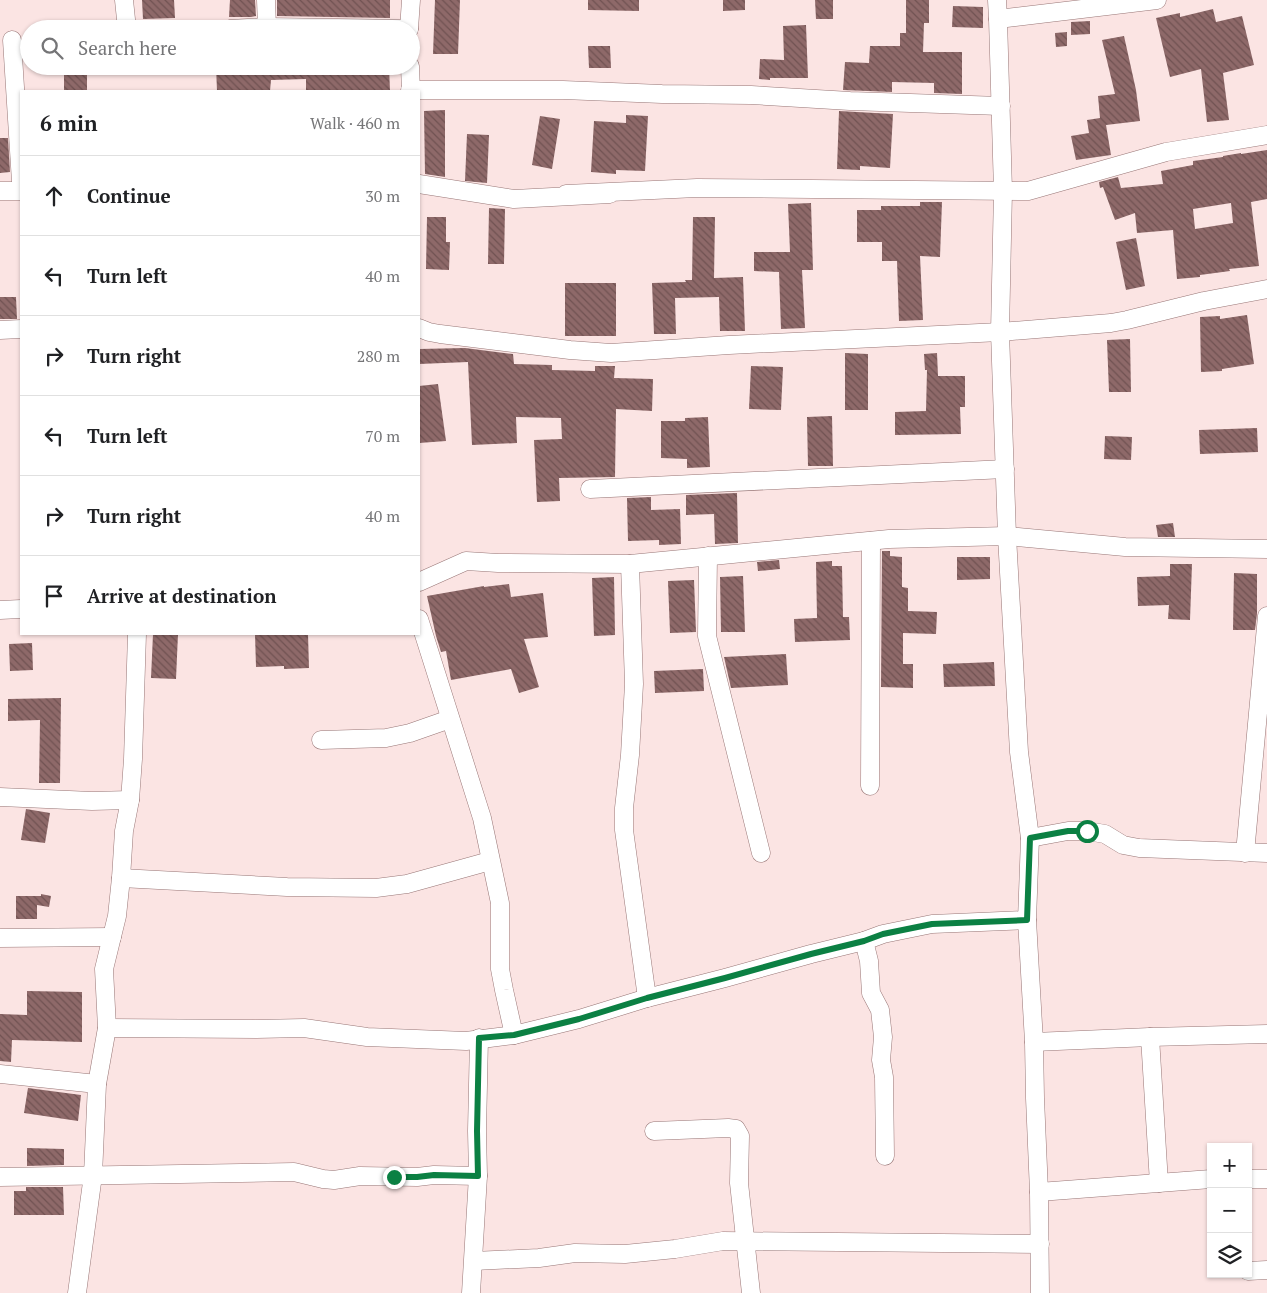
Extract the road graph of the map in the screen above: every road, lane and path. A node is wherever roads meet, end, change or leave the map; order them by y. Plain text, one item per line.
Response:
1 (124, 0) edge
2 (266, 0) edge
3 (411, 0) edge
4 (997, 0) edge
5 (1157, 0) edge
6 (998, 19) junction
7 (126, 20) edge
8 (267, 20) edge
9 (410, 20) edge
10 (13, 40) edge
11 (410, 75) edge
12 (410, 90) edge
13 (1001, 106) junction
14 (1267, 134) edge
15 (20, 164) edge
16 (420, 184) edge
17 (0, 191) edge
18 (20, 191) edge
19 (1003, 191) junction
20 (1267, 289) edge
21 (420, 328) edge
22 (20, 329) edge
23 (0, 330) edge
24 (1000, 332) junction
25 (1005, 469) junction
26 (590, 489) dead end
27 (1007, 536) junction
28 (871, 541) junction
29 (1267, 549) edge
30 (708, 556) junction
31 (630, 564) junction
32 (420, 582) edge
33 (20, 609) edge
34 (0, 610) edge
35 (1267, 616) edge
36 (420, 622) edge
37 (137, 635) edge
38 (450, 719) junction
39 (321, 740) dead end
40 (870, 786) dead end
41 (0, 797) edge
42 (130, 800) junction
43 (1030, 838) junction
44 (761, 853) dead end
45 (1245, 853) junction
46 (1267, 853) edge
47 (490, 861) junction
48 (121, 878) junction
49 (1027, 920) junction
50 (112, 937) junction
51 (0, 938) edge
52 (864, 941) junction
53 (647, 998) junction
54 (107, 1028) junction
55 (1267, 1034) edge
56 (514, 1035) junction
57 (1150, 1037) junction
58 (479, 1038) junction
59 (1034, 1042) junction
60 (0, 1074) edge
61 (97, 1084) junction
62 (654, 1131) dead end
63 (885, 1156) dead end
64 (93, 1175) junction
65 (478, 1176) junction
66 (0, 1177) edge
67 (1207, 1179) edge
68 (1252, 1179) edge
69 (1267, 1179) edge
70 (1159, 1183) junction
71 (1039, 1192) junction
72 (746, 1242) junction
73 (1040, 1244) junction
74 (474, 1261) junction
75 (1267, 1270) edge
76 (1252, 1271) edge
77 (77, 1293) edge
78 (471, 1293) edge
79 (751, 1293) edge
80 (1040, 1293) edge

1 - 7 street
2 - 8 street
3 - 9 street
4 - 6 street
5 - 6 street
6 - 13 street
10 - 15 street
11 - 12 street
12 - 13 street
13 - 19 street
14 - 19 street
16 - 19 street
17 - 18 street
19 - 24 street
20 - 24 street
21 - 24 street
22 - 23 street
24 - 25 street
25 - 26 street
25 - 27 street
27 - 28 street
27 - 29 street
27 - 43 street
28 - 30 street
28 - 40 street
30 - 31 street
30 - 44 street
31 - 32 street
31 - 53 street
33 - 34 street
35 - 45 street
36 - 38 street
37 - 42 street
38 - 39 street
38 - 47 street
41 - 42 street
42 - 48 street
43 - 45 street
43 - 49 street
45 - 46 street
47 - 48 street
47 - 56 street
48 - 50 street
49 - 52 street
49 - 59 street
50 - 51 street
50 - 54 street
52 - 53 street
52 - 63 street
53 - 56 street
54 - 58 street
54 - 61 street
55 - 57 street
56 - 58 street
57 - 59 street
57 - 70 street
58 - 65 street
59 - 71 street
60 - 61 street
61 - 64 street
62 - 72 street
64 - 65 street
64 - 66 street
64 - 77 street
65 - 74 street
67 - 70 street
68 - 69 street
70 - 71 street
71 - 73 street
72 - 73 street
72 - 74 street
72 - 79 street
73 - 80 street
74 - 78 street
75 - 76 street

